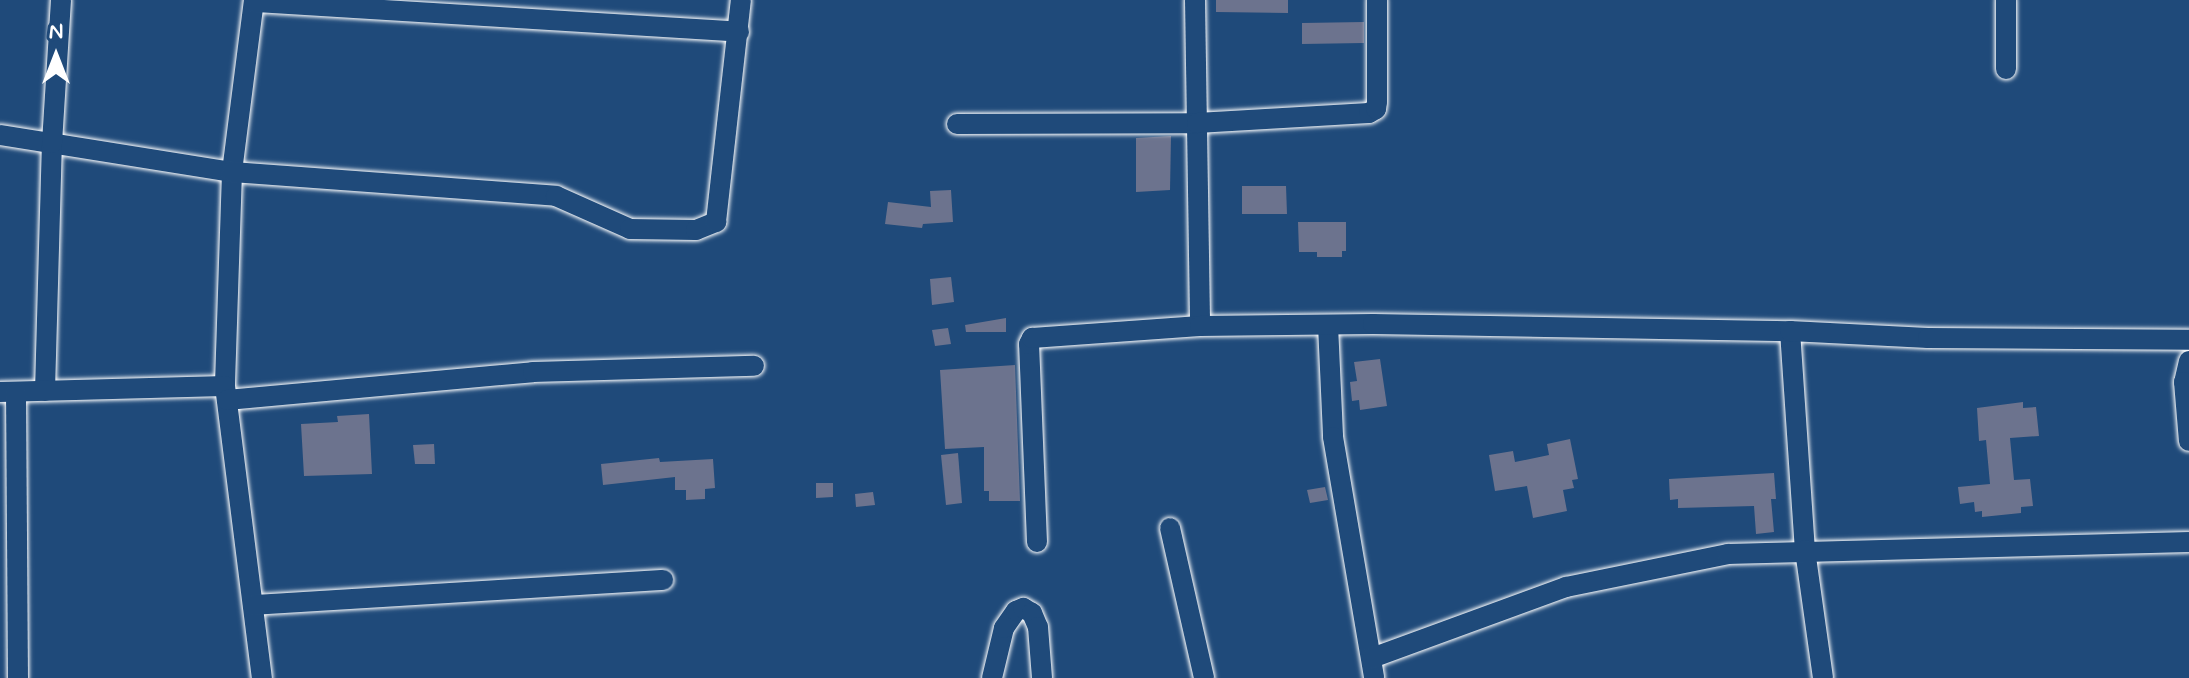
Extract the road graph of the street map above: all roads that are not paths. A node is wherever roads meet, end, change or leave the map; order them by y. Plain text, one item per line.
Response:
1 (61, 0) edge
2 (741, 0) edge
3 (1195, 0) edge
4 (1377, 0) edge
5 (2006, 0) edge
6 (254, 1) edge
7 (739, 32) junction
8 (2006, 69) dead end
9 (1197, 123) junction
10 (957, 124) dead end
11 (0, 135) edge
12 (52, 143) junction
13 (232, 172) junction
14 (1328, 325) junction
15 (1200, 326) junction
16 (1790, 331) junction
17 (2189, 340) edge
18 (2189, 361) edge
19 (754, 366) dead end
20 (45, 391) junction
21 (8, 392) edge
22 (226, 393) junction
23 (2189, 441) edge
24 (1170, 528) dead end
25 (1037, 542) dead end
26 (2189, 542) edge
27 (1805, 550) junction
28 (663, 580) dead end
29 (253, 605) junction
30 (1373, 668) edge
31 (18, 678) edge
32 (262, 678) edge
33 (992, 678) edge
34 (1042, 678) edge
35 (1204, 678) edge
36 (1823, 678) edge

1 - 12 street
2 - 7 street
3 - 9 street
4 - 9 street
5 - 8 street
6 - 7 street
6 - 13 street
7 - 13 street
9 - 10 street
9 - 15 street
11 - 12 street
12 - 13 street
12 - 20 street
13 - 22 street
14 - 15 street
14 - 16 street
14 - 30 street
15 - 25 street
16 - 17 street
16 - 27 street
18 - 23 street
19 - 22 street
20 - 21 street
20 - 22 street
21 - 31 street
22 - 29 street
24 - 35 street
26 - 27 street
27 - 30 street
27 - 36 street
28 - 29 street
29 - 32 street
33 - 34 street

